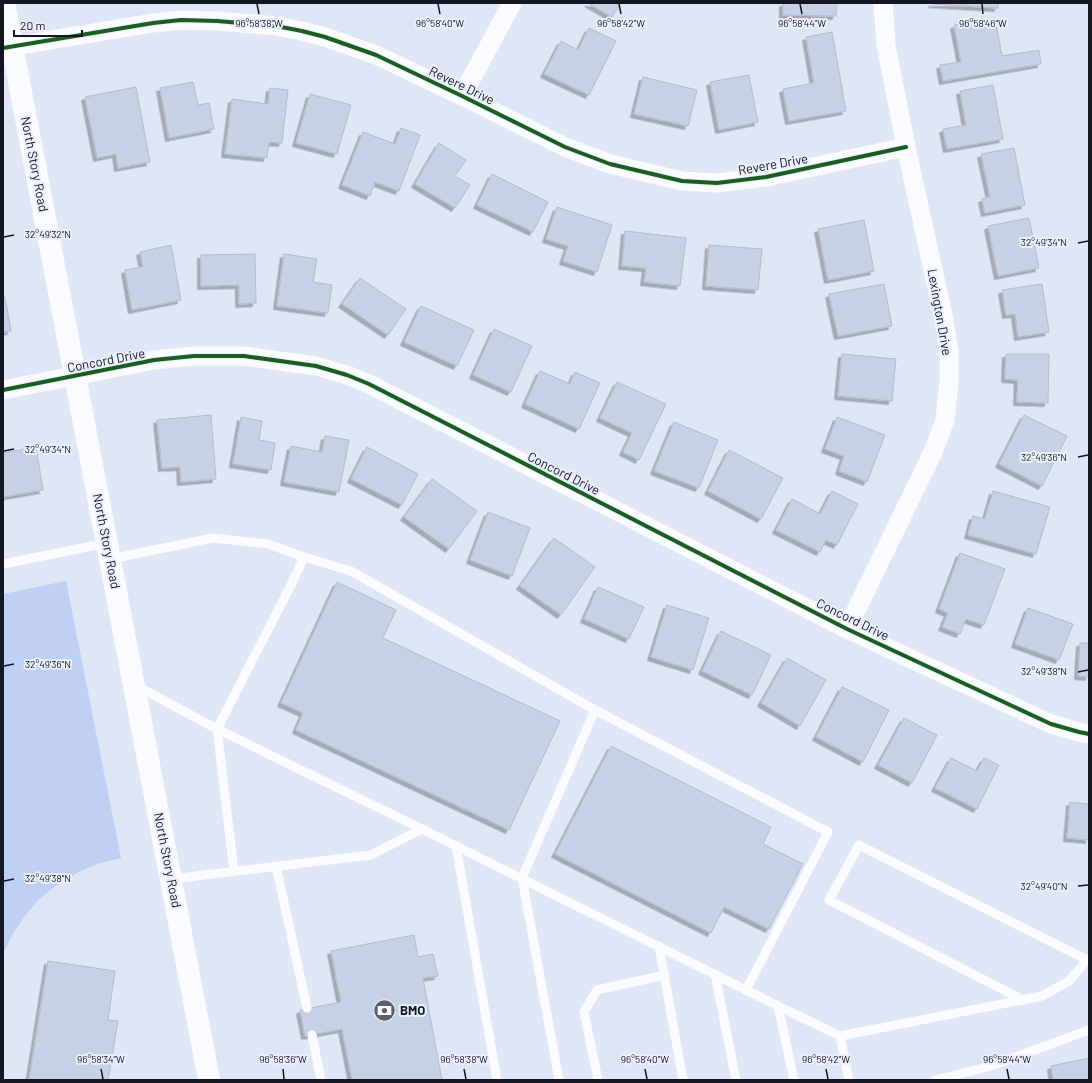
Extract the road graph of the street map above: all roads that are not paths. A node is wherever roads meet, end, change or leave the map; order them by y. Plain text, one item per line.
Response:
1 (4, 3) edge
2 (512, 3) edge
3 (883, 3) edge
4 (8, 47) edge
5 (462, 96) junction
6 (906, 147) junction
7 (75, 376) junction
8 (3, 390) edge
9 (108, 551) junction
10 (304, 557) junction
11 (3, 564) edge
12 (847, 629) junction
13 (134, 685) junction
14 (595, 710) junction
15 (217, 729) junction
16 (1089, 734) edge
17 (422, 829) junction
18 (456, 846) junction
19 (276, 866) junction
20 (234, 872) junction
21 (522, 878) junction
22 (171, 879) junction
23 (659, 946) junction
24 (1088, 960) edge
25 (715, 974) junction
26 (665, 975) junction
27 (746, 990) junction
28 (1023, 1000) junction
29 (778, 1006) junction
30 (307, 1008) dead end
31 (1089, 1030) edge
32 (312, 1035) dead end
33 (840, 1036) junction
34 (210, 1080) edge
35 (321, 1080) edge
36 (496, 1080) edge
37 (559, 1080) edge
38 (598, 1080) edge
39 (683, 1080) edge
40 (736, 1080) edge
41 (794, 1080) edge
42 (849, 1080) edge
43 (935, 1080) edge

1 - 4 main road, North Story Road
2 - 5 street
3 - 6 street, Lexington Drive
4 - 5 street, Revere Drive
4 - 7 main road, North Story Road
5 - 6 street, Revere Drive
6 - 12 street, Lexington Drive
7 - 8 street, Concord Drive
7 - 9 main road, North Story Road
7 - 12 street, Concord Drive
9 - 10 lane
9 - 11 lane
9 - 13 main road, North Story Road
10 - 14 lane
10 - 15 lane
12 - 16 street, Concord Drive
13 - 15 lane
13 - 22 main road, North Story Road
14 - 21 lane
14 - 27 lane
15 - 17 lane
15 - 20 lane
17 - 18 lane
17 - 19 lane
18 - 21 lane
18 - 36 lane
19 - 20 lane
19 - 30 lane
20 - 22 lane
21 - 23 lane
21 - 37 lane
22 - 34 main road, North Story Road
23 - 25 lane
23 - 26 lane
24 - 28 lane
24 - 28 lane
25 - 27 lane
25 - 40 lane
26 - 38 lane
26 - 39 lane
27 - 29 lane
28 - 33 lane
29 - 33 lane
29 - 41 lane
31 - 43 lane
32 - 35 lane
33 - 42 lane

